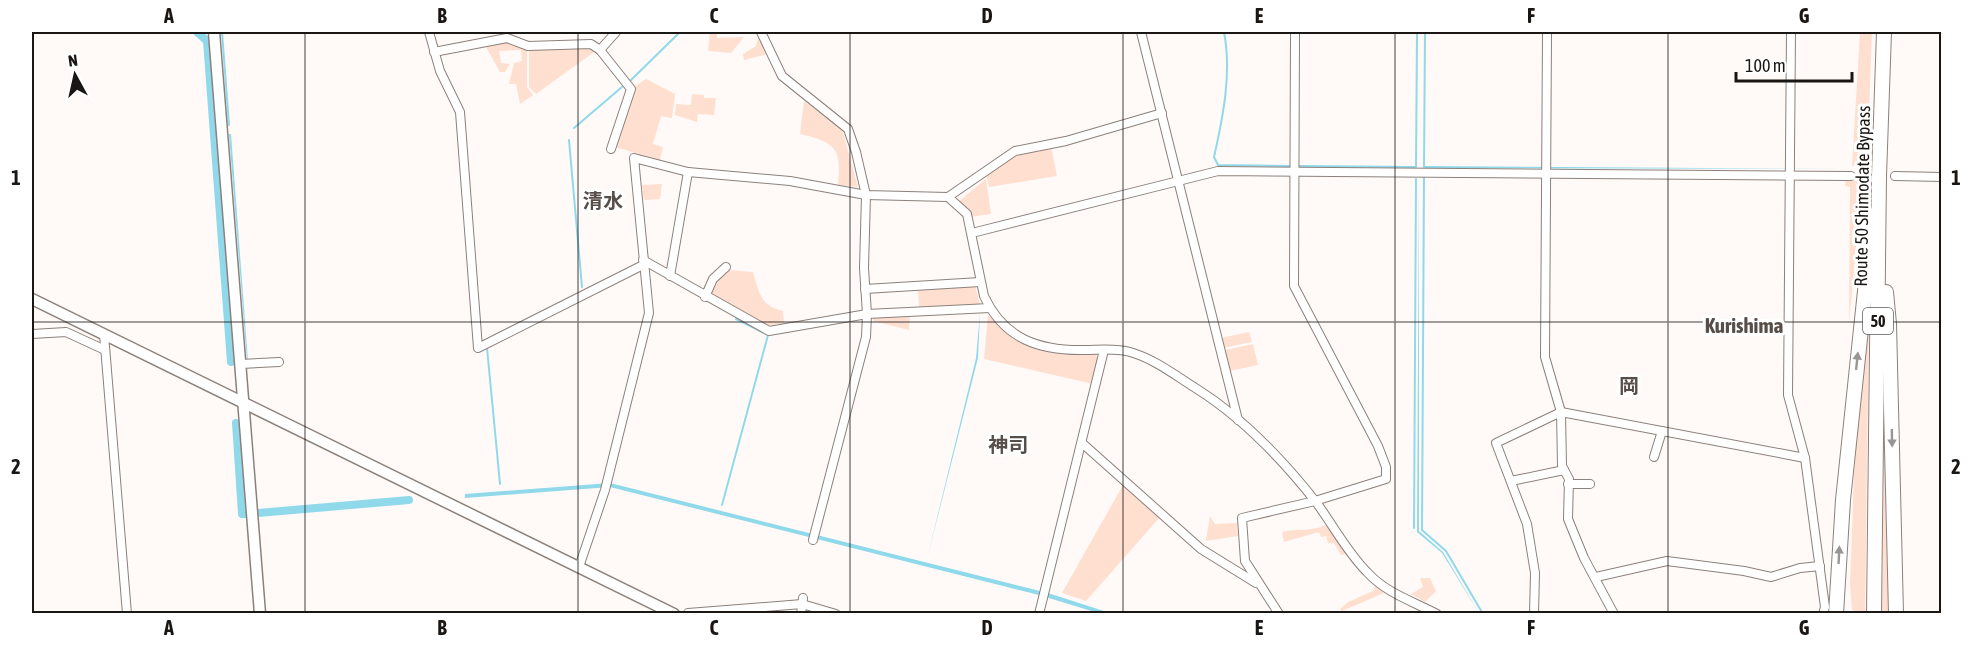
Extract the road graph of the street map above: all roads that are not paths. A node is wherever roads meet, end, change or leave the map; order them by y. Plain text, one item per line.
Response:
1 (214, 32) edge
2 (429, 32) edge
3 (616, 32) edge
4 (761, 32) edge
5 (1141, 32) edge
6 (1295, 32) edge
7 (1547, 32) edge
8 (1791, 32) edge
9 (1884, 32) edge
10 (507, 35) edge
11 (600, 50) junction
12 (434, 52) junction
13 (1162, 113) junction
14 (611, 150) dead end
15 (1546, 170) junction
16 (688, 172) junction
17 (1293, 172) junction
18 (1790, 172) junction
19 (1851, 176) dead end
20 (1879, 176) junction
21 (1895, 176) dead end
22 (1941, 177) edge
23 (1180, 182) junction
24 (866, 195) junction
25 (948, 197) junction
26 (972, 233) junction
27 (1880, 233) junction
28 (643, 262) junction
29 (726, 267) dead end
30 (670, 276) junction
31 (980, 282) junction
32 (865, 289) junction
33 (705, 297) junction
34 (32, 299) edge
35 (990, 308) junction
36 (867, 314) junction
37 (32, 334) edge
38 (104, 334) junction
39 (105, 350) junction
40 (1104, 350) junction
41 (279, 362) dead end
42 (240, 364) junction
43 (244, 403) junction
44 (1561, 412) junction
45 (1238, 420) junction
46 (1662, 431) junction
47 (1082, 443) junction
48 (1654, 457) dead end
49 (1805, 458) junction
50 (1564, 470) junction
51 (1510, 481) junction
52 (1568, 484) junction
53 (1590, 484) dead end
54 (1315, 501) junction
55 (814, 536) dead end
56 (1820, 566) junction
57 (579, 567) junction
58 (1596, 577) junction
59 (1259, 585) junction
60 (802, 605) edge
61 (1874, 612) edge
62 (688, 613) edge
63 (127, 614) edge
64 (260, 614) edge
65 (674, 614) edge
66 (836, 614) edge
67 (1039, 614) edge
68 (1280, 614) edge
69 (1437, 614) edge
70 (1534, 614) edge
71 (1614, 614) edge
72 (1823, 614) edge
73 (1836, 614) edge
74 (1896, 614) edge

1 - 42 street
2 - 12 street
3 - 11 street
4 - 24 street
5 - 13 street
6 - 17 street
7 - 15 street
8 - 18 street
9 - 20 highway, Route 50 Shimodate Bypass / 50
10 - 11 street
10 - 12 street
11 - 14 street
12 - 28 street
13 - 23 street
13 - 25 street
15 - 17 street
15 - 18 street
15 - 44 street
16 - 24 street
16 - 28 street
16 - 30 street
17 - 23 street
17 - 54 street
18 - 19 street
18 - 49 street
20 - 27 highway, Route 50 Shimodate Bypass / 50
73 -> 20 highway
21 - 22 street
23 - 26 street
23 - 45 street
24 - 25 street
24 - 32 street
25 - 26 street
26 - 31 street
27 - 61 highway, Route 50 Shimodate Bypass / 50
27 -> 74 highway
28 - 30 street
28 - 57 street
29 - 33 street
30 - 33 street
31 - 32 street
31 - 35 street
32 - 36 street
33 - 36 street
34 - 38 street
35 - 36 street
35 - 40 street
36 - 55 street
37 - 39 street
38 - 39 street
38 - 43 street
39 - 63 street
40 - 45 street
40 - 47 street
41 - 42 street
42 - 43 street
43 - 57 street
43 - 64 street
44 - 46 street
44 - 50 street
44 - 51 street
45 - 54 street
46 - 48 street
46 - 49 street
47 - 59 street
47 - 67 street
49 - 56 street
50 - 51 street
50 - 52 street
51 - 70 street
52 - 53 street
52 - 58 street
54 - 59 street
54 - 69 street
56 - 58 street
56 - 72 street
57 - 65 street
58 - 71 street
59 - 68 street
60 - 62 street
60 - 66 street

